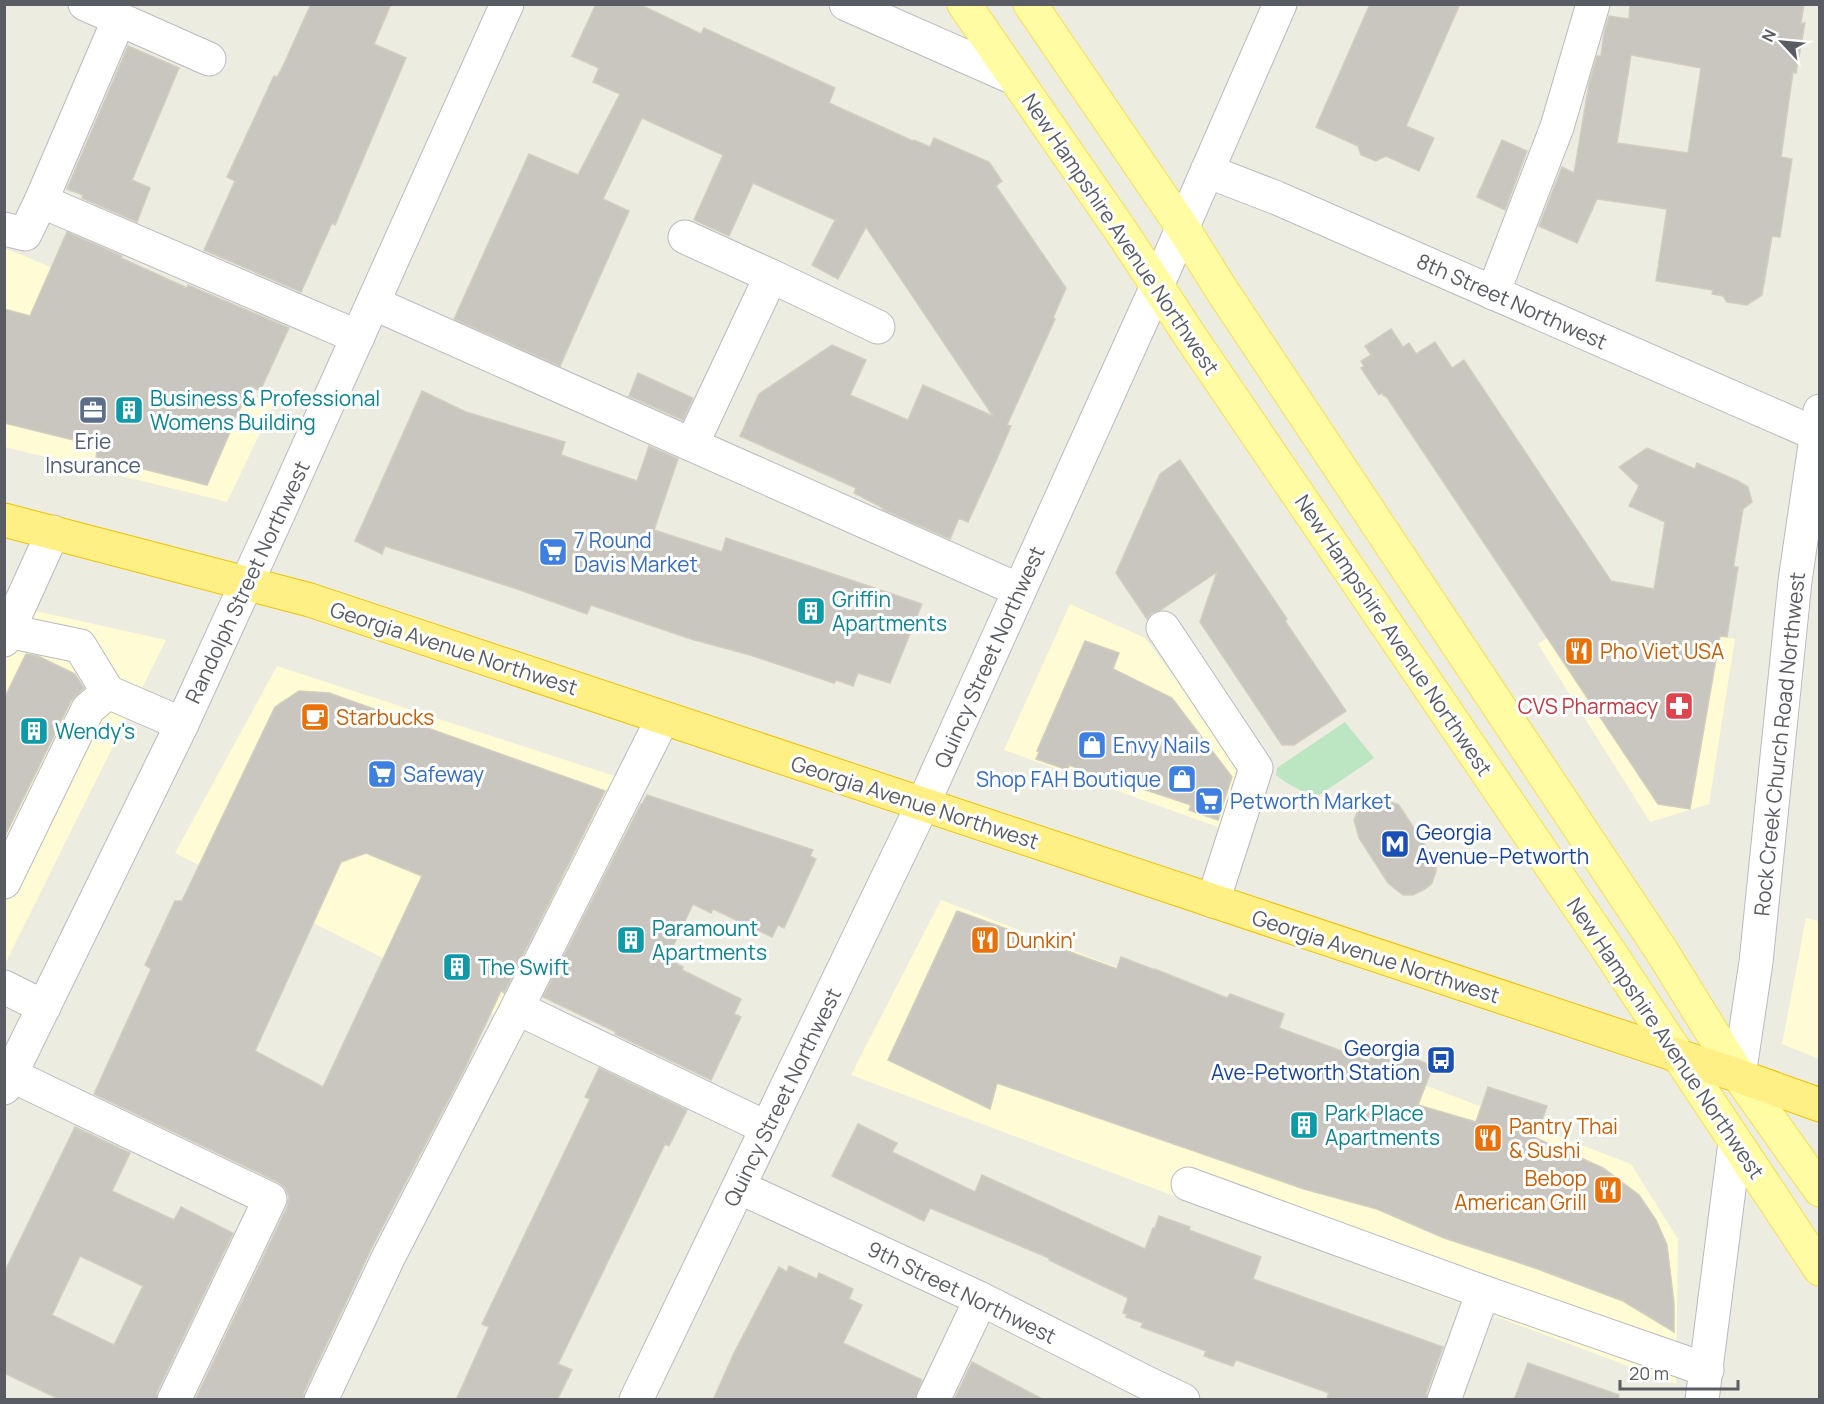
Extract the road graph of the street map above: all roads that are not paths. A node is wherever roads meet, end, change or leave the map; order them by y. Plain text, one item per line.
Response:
1 (85, 4) edge
2 (507, 4) edge
3 (846, 4) edge
4 (964, 4) edge
5 (1030, 4) edge
6 (1280, 4) edge
7 (1593, 4) edge
8 (119, 19) junction
9 (209, 59) dead end
10 (1014, 78) junction
11 (1207, 171) junction
12 (41, 201) junction
13 (1183, 228) junction
14 (4, 229) edge
15 (685, 237) dead end
16 (771, 276) junction
17 (1157, 286) junction
18 (1493, 293) junction
19 (373, 303) junction
20 (878, 327) dead end
21 (358, 337) junction
22 (1818, 422) edge
23 (692, 444) junction
24 (4, 520) edge
25 (53, 532) junction
26 (247, 583) junction
27 (1019, 590) junction
28 (1163, 628) dead end
29 (6, 635) edge
30 (108, 692) junction
31 (663, 718) junction
32 (182, 724) junction
33 (923, 804) junction
34 (4, 882) edge
35 (1213, 901) junction
36 (4, 987) edge
37 (44, 1007) junction
38 (517, 1008) junction
39 (1676, 1055) junction
40 (1738, 1076) junction
41 (8, 1081) edge
42 (1820, 1105) edge
43 (767, 1128) junction
44 (1735, 1142) junction
45 (1188, 1184) dead end
46 (739, 1187) junction
47 (1820, 1190) edge
48 (1820, 1269) edge
49 (1483, 1292) junction
50 (981, 1299) junction
51 (1704, 1385) edge
52 (174, 1400) edge
53 (321, 1400) edge
54 (636, 1400) edge
55 (933, 1400) edge
56 (1183, 1400) edge
57 (1444, 1400) edge

1 - 8 street
2 - 19 street, Randolph Street Northwest
3 - 10 street
4 - 10 main road, New Hampshire Avenue Northwest
5 - 13 main road, New Hampshire Avenue Northwest
6 - 11 street, Quincy Street Northwest
7 - 18 street
8 - 9 street
8 - 12 street
10 - 17 main road, New Hampshire Avenue Northwest
11 - 13 street, Quincy Street Northwest
11 - 18 street, 8th Street Northwest
12 - 14 street
12 - 21 street
13 - 17 street, Quincy Street Northwest
13 - 40 main road, New Hampshire Avenue Northwest
15 - 16 street
16 - 20 street
16 - 23 street
17 - 27 street, Quincy Street Northwest
17 - 39 main road, New Hampshire Avenue Northwest
18 - 22 street, 8th Street Northwest
19 - 21 street, Randolph Street Northwest
19 - 23 street
21 - 26 street, Randolph Street Northwest
22 - 40 street, Rock Creek Church Road Northwest
23 - 27 street
24 - 25 highway, Georgia Avenue Northwest
25 - 26 highway, Georgia Avenue Northwest
25 - 29 street
26 - 31 highway, Georgia Avenue Northwest
26 - 32 street, Randolph Street Northwest
27 - 33 street, Quincy Street Northwest
28 - 35 street
29 - 30 street
30 - 32 street
30 - 34 street
31 - 33 highway, Georgia Avenue Northwest
31 - 38 street
32 - 37 street, Randolph Street Northwest
33 - 35 highway, Georgia Avenue Northwest
33 - 43 street, Quincy Street Northwest
35 - 39 highway, Georgia Avenue Northwest
36 - 37 street
37 - 41 street, Randolph Street Northwest
38 - 43 street
38 - 53 street
39 - 40 highway, Georgia Avenue Northwest
39 - 44 main road, New Hampshire Avenue Northwest
40 - 42 highway, Georgia Avenue Northwest
40 - 47 main road, New Hampshire Avenue Northwest
41 - 52 street
43 - 46 street, Quincy Street Northwest
44 - 48 main road, New Hampshire Avenue Northwest
44 - 51 street
45 - 49 street
46 - 50 street, 9th Street Northwest
46 - 54 street, Quincy Street Northwest
49 - 51 street
49 - 57 street
50 - 55 street
50 - 56 street, 9th Street Northwest

